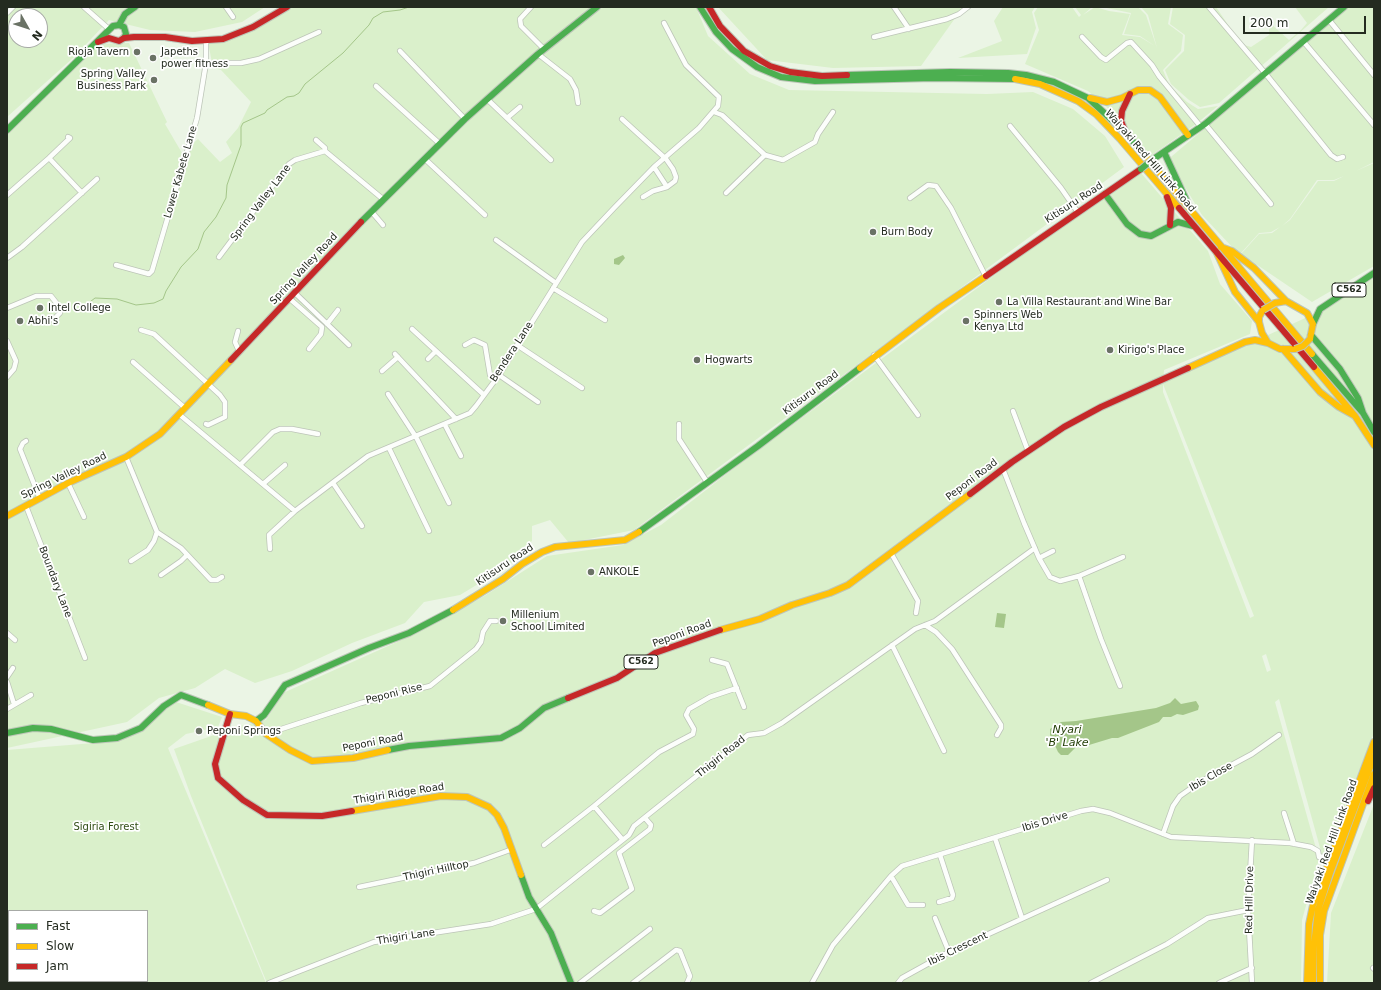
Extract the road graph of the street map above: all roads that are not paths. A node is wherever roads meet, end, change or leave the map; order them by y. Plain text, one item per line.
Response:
1 (13, 7) edge
2 (84, 7) edge
3 (135, 7) edge
4 (226, 7) edge
5 (287, 7) edge
6 (531, 7) edge
7 (597, 7) edge
8 (700, 7) edge
9 (709, 7) edge
10 (894, 7) edge
11 (968, 7) edge
12 (1209, 7) edge
13 (1344, 7) edge
14 (7, 13) edge
15 (233, 17) dead end
16 (1329, 20) junction
17 (664, 23) dead end
18 (123, 28) junction
19 (909, 29) junction
20 (110, 31) junction
21 (319, 32) dead end
22 (143, 37) junction
23 (874, 37) dead end
24 (1082, 37) dead end
25 (124, 38) junction
26 (112, 39) junction
27 (206, 40) junction
28 (1303, 41) junction
29 (98, 42) junction
30 (544, 49) junction
31 (400, 51) dead end
32 (538, 54) junction
33 (206, 63) junction
34 (1265, 73) junction
35 (1374, 75) edge
36 (376, 86) dead end
37 (1130, 94) junction
38 (1088, 98) junction
39 (487, 99) junction
40 (578, 103) dead end
41 (520, 106) dead end
42 (714, 112) junction
43 (833, 112) dead end
44 (507, 118) junction
45 (465, 119) junction
46 (622, 119) dead end
47 (1203, 125) junction
48 (1374, 125) edge
49 (1010, 126) dead end
50 (7, 130) edge
51 (1126, 133) junction
52 (1188, 135) junction
53 (68, 137) dead end
54 (316, 140) dead end
55 (440, 144) junction
56 (325, 151) junction
57 (1164, 152) junction
58 (765, 155) junction
59 (1343, 157) dead end
60 (49, 158) junction
61 (425, 159) junction
62 (666, 159) junction
63 (551, 160) dead end
64 (654, 168) junction
65 (97, 179) dead end
66 (667, 187) junction
67 (1165, 192) junction
68 (82, 193) junction
69 (726, 193) dead end
70 (1105, 194) junction
71 (7, 195) edge
72 (643, 198) dead end
73 (910, 198) dead end
74 (384, 200) junction
75 (1271, 204) dead end
76 (371, 211) junction
77 (1077, 211) junction
78 (1192, 213) junction
79 (485, 215) dead end
80 (383, 225) dead end
81 (1170, 225) junction
82 (1194, 226) junction
83 (496, 240) dead end
84 (1218, 249) junction
85 (219, 257) dead end
86 (7, 258) edge
87 (116, 265) dead end
88 (1374, 273) edge
89 (985, 275) junction
90 (556, 283) junction
91 (553, 288) junction
92 (295, 293) junction
93 (290, 299) junction
94 (1286, 301) junction
95 (1323, 306) junction
96 (7, 308) edge
97 (1303, 309) junction
98 (338, 310) dead end
99 (53, 320) dead end
100 (605, 320) dead end
101 (327, 324) junction
102 (1313, 324) junction
103 (1260, 325) junction
104 (412, 329) dead end
105 (141, 330) dead end
106 (238, 331) dead end
107 (1311, 337) junction
108 (7, 341) edge
109 (1249, 341) junction
110 (1268, 343) junction
111 (465, 345) dead end
112 (517, 345) junction
113 (349, 346) dead end
114 (309, 349) dead end
115 (1283, 349) junction
116 (239, 351) junction
117 (436, 351) junction
118 (874, 356) junction
119 (428, 359) dead end
120 (133, 362) dead end
121 (382, 371) dead end
122 (7, 377) edge
123 (497, 377) junction
124 (208, 384) junction
125 (582, 388) dead end
126 (388, 394) dead end
127 (484, 395) junction
128 (538, 402) dead end
129 (185, 408) junction
130 (1013, 411) dead end
131 (1363, 414) junction
132 (180, 415) junction
133 (918, 415) dead end
134 (1355, 416) junction
135 (456, 420) junction
136 (206, 424) dead end
137 (679, 424) dead end
138 (445, 425) junction
139 (1374, 432) edge
140 (318, 434) dead end
141 (416, 437) junction
142 (26, 441) dead end
143 (1374, 445) edge
144 (388, 448) junction
145 (1028, 451) junction
146 (461, 456) dead end
147 (126, 457) junction
148 (240, 465) junction
149 (285, 465) dead end
150 (1003, 469) junction
151 (707, 482) junction
152 (333, 483) junction
153 (68, 484) junction
154 (263, 484) junction
155 (40, 499) junction
156 (449, 503) dead end
157 (26, 506) junction
158 (296, 511) junction
159 (7, 516) edge
160 (84, 517) dead end
161 (362, 526) dead end
162 (429, 531) dead end
163 (157, 532) junction
164 (1035, 548) junction
165 (270, 549) dead end
166 (1053, 551) dead end
167 (891, 553) junction
168 (187, 555) junction
169 (1123, 557) dead end
170 (1039, 558) junction
171 (131, 561) dead end
172 (161, 575) dead end
173 (1079, 576) junction
174 (222, 577) dead end
175 (916, 613) dead end
176 (496, 621) dead end
177 (925, 625) junction
178 (7, 633) edge
179 (15, 640) dead end
180 (892, 645) junction
181 (85, 658) dead end
182 (712, 660) dead end
183 (13, 668) dead end
184 (7, 677) edge
185 (7, 682) edge
186 (1120, 686) dead end
187 (737, 688) junction
188 (31, 695) dead end
189 (14, 704) junction
190 (744, 707) dead end
191 (7, 708) edge
192 (230, 714) junction
193 (256, 721) junction
194 (7, 733) edge
195 (266, 734) junction
196 (997, 735) dead end
197 (1279, 735) dead end
198 (1374, 742) edge
199 (944, 751) dead end
200 (1374, 756) edge
201 (1374, 774) edge
202 (1374, 788) edge
203 (1355, 799) junction
204 (594, 806) junction
205 (1284, 813) dead end
206 (1358, 817) junction
207 (645, 818) junction
208 (1163, 834) junction
209 (995, 838) junction
210 (622, 839) junction
211 (1252, 840) junction
212 (1294, 844) junction
213 (544, 845) dead end
214 (510, 850) junction
215 (940, 855) junction
216 (1331, 856) junction
217 (1319, 857) junction
218 (1327, 866) junction
219 (891, 876) junction
220 (1107, 880) dead end
221 (359, 888) dead end
222 (939, 902) dead end
223 (923, 905) dead end
224 (536, 909) junction
225 (1248, 910) junction
226 (594, 911) dead end
227 (935, 918) dead end
228 (1022, 918) junction
229 (650, 929) dead end
230 (949, 952) junction
231 (1252, 968) junction
232 (269, 983) edge
233 (571, 983) edge
234 (580, 983) edge
235 (633, 983) edge
236 (687, 983) edge
237 (812, 983) edge
238 (898, 983) edge
239 (1091, 983) edge
240 (1219, 983) edge
241 (1252, 983) edge
242 (1308, 983) edge
243 (1313, 983) edge
244 (1320, 983) edge

1 - 14 street
2 - 20 street
3 - 18 main road
4 - 15 street
5 - 27 main road
6 - 30 street
7 - 30 main road, Spring Valley Road
8 - 67 main road, Waiyaki Red Hill Link Road
9 - 38 main road, Waiyaki Red Hill Link Road
10 - 19 street
11 - 19 street
12 - 34 street
13 - 16 main road, Kitisuru Road
16 - 28 main road, Kitisuru Road
16 - 35 street
17 - 42 street
18 - 20 main road
18 - 22 main road
18 - 25 main road
19 - 23 street
20 - 26 main road
20 - 29 main road
21 - 33 street
22 - 25 main road
22 - 27 main road
24 - 47 street
25 - 26 main road
26 - 29 main road
27 - 33 street, Lower Kabete Lane
28 - 34 main road, Kitisuru Road
28 - 48 street
29 - 50 main road
30 - 32 main road, Spring Valley Road
31 - 45 street
32 - 39 main road, Spring Valley Road
32 - 40 street
33 - 87 street, Lower Kabete Lane
34 - 47 main road, Kitisuru Road
34 - 59 street
36 - 55 street
37 - 38 main road
37 - 51 main road
37 - 52 main road
38 - 51 main road, Waiyaki Red Hill Link Road
39 - 44 street
39 - 45 main road, Spring Valley Road
41 - 44 street
42 - 58 street
42 - 62 street, Bendera Lane
43 - 58 street
44 - 63 street
45 - 55 main road, Spring Valley Road
46 - 62 street
47 - 52 main road, Kitisuru Road
47 - 75 street
49 - 77 street
51 - 78 main road, Waiyaki Red Hill Link Road
52 - 57 main road, Kitisuru Road
53 - 60 street
54 - 56 street
55 - 61 main road, Spring Valley Road
56 - 74 street
56 - 85 street, Spring Valley Lane
57 - 70 main road, Kitisuru Road, bridge
57 - 78 main road
58 - 69 street
60 - 68 street
60 - 71 street
61 - 74 main road, Spring Valley Road
61 - 79 street
62 - 64 street, Bendera Lane
62 - 66 street
64 - 66 street
64 - 90 street, Bendera Lane
65 - 68 street
66 - 72 street
67 - 81 main road
67 - 82 main road, Waiyaki Red Hill Link Road
68 - 86 street
70 - 77 main road, Kitisuru Road
70 - 81 main road
73 - 89 street
74 - 76 main road, Spring Valley Road
76 - 80 street
76 - 92 main road, Spring Valley Road
77 - 89 main road, Kitisuru Road
78 - 84 main road, Waiyaki Red Hill Link Road
81 - 82 main road
82 - 84 main road, Waiyaki Red Hill Link Road
83 - 90 street
84 - 94 main road
84 - 103 main road
84 - 131 main road, Waiyaki Red Hill Link Road
84 - 134 main road, Waiyaki Red Hill Link Road
88 - 95 main road, C562
89 - 118 main road, Kitisuru Road
90 - 91 street, Bendera Lane
91 - 100 street
91 - 112 street, Bendera Lane
92 - 93 main road, Spring Valley Road
92 - 101 street
93 - 114 street
93 - 116 main road, Spring Valley Road
94 - 97 main road
94 - 103 main road, bridge
95 - 97 main road, C562
95 - 102 main road, C562
96 - 99 street
97 - 102 main road
98 - 101 street
101 - 113 street
102 - 107 main road
103 - 109 main road, Peponi Road / C562
103 - 110 main road
104 - 117 street
105 - 124 street
106 - 116 street
107 - 115 main road, bridge
107 - 131 main road
108 - 122 street
109 - 110 main road
109 - 145 main road, Peponi Road / C562
110 - 115 main road
111 - 123 street
112 - 123 street, Bendera Lane
112 - 125 street
115 - 134 main road
116 - 124 main road, Spring Valley Road
117 - 119 street
117 - 127 street
118 - 133 street
118 - 151 main road, Kitisuru Road
120 - 129 street
121 - 135 street
123 - 127 street, Bendera Lane
123 - 128 street
124 - 129 main road, Spring Valley Road
124 - 136 street
126 - 141 street
127 - 135 street, Bendera Lane
129 - 132 main road, Spring Valley Road
130 - 145 street
131 - 139 main road, Waiyaki Red Hill Link Road
132 - 147 main road, Spring Valley Road
132 - 148 street
134 - 143 main road, Waiyaki Red Hill Link Road
135 - 138 street, Bendera Lane
137 - 151 street
138 - 141 street, Bendera Lane
138 - 146 street
140 - 148 street
141 - 144 street, Bendera Lane
141 - 156 street
142 - 155 street
144 - 152 street, Bendera Lane
144 - 162 street
145 - 150 main road, Peponi Road / C562
147 - 153 main road, Spring Valley Road
147 - 163 street
148 - 154 street
149 - 154 street
150 - 164 street
150 - 167 main road, Peponi Road / C562
151 - 193 main road, Kitisuru Road
152 - 158 street, Bendera Lane
152 - 161 street
153 - 155 main road, Spring Valley Road
153 - 160 street
154 - 158 street
155 - 157 main road, Spring Valley Road
157 - 159 main road, Spring Valley Road
157 - 181 street, Boundary Lane
158 - 165 street, Bendera Lane
163 - 168 street
163 - 171 street
164 - 170 street
164 - 177 street, Thigiri Road
166 - 170 street
167 - 175 street
167 - 195 main road, Peponi Road / C562
168 - 172 street
168 - 174 street
169 - 173 street
170 - 173 street
173 - 186 street
176 - 195 street, Peponi Rise
177 - 180 street, Thigiri Road
177 - 196 street
178 - 179 street
180 - 199 street
180 - 207 street, Thigiri Road
182 - 187 street
183 - 184 street
185 - 189 street
187 - 190 street
187 - 204 street
188 - 189 street
189 - 191 street
192 - 193 main road
192 - 194 main road
192 - 214 main road, Thigiri Ridge Road
193 - 195 main road, Peponi Road / C562
197 - 208 street, Ibis Close
198 - 203 main road
200 - 203 main road, Waiyaki Red Hill Link Road
201 - 206 main road, Waiyaki Red Hill Link Road
202 - 206 main road
203 - 216 main road
203 - 243 main road, Waiyaki Red Hill Link Road
204 - 210 street
204 - 213 street
205 - 212 street
206 - 244 main road, Waiyaki Red Hill Link Road
207 - 210 street, Thigiri Road
207 - 226 street
208 - 209 street, Ibis Drive
208 - 211 street, Ibis Drive
209 - 215 street, Ibis Drive
209 - 228 street
210 - 224 street, Thigiri Road
211 - 212 street, Ibis Drive
211 - 225 street, Red Hill Drive
212 - 217 street, Ibis Drive
214 - 221 street, Thigiri Hilltop
214 - 224 main road, Thigiri Ridge Road
215 - 219 street, Ibis Drive
215 - 222 street
216 - 217 street
216 - 218 main road
217 - 218 street, Ibis Drive
218 - 242 main road
219 - 223 street
219 - 237 street, Ibis Drive
220 - 228 street, Ibis Crescent
224 - 232 street, Thigiri Lane
224 - 233 main road, Thigiri Ridge Road
225 - 231 street, Red Hill Drive
225 - 239 street
227 - 230 street
228 - 230 street, Ibis Crescent
229 - 234 street
230 - 238 street, Ibis Crescent
231 - 240 street
231 - 241 street, Red Hill Drive
235 - 236 street

